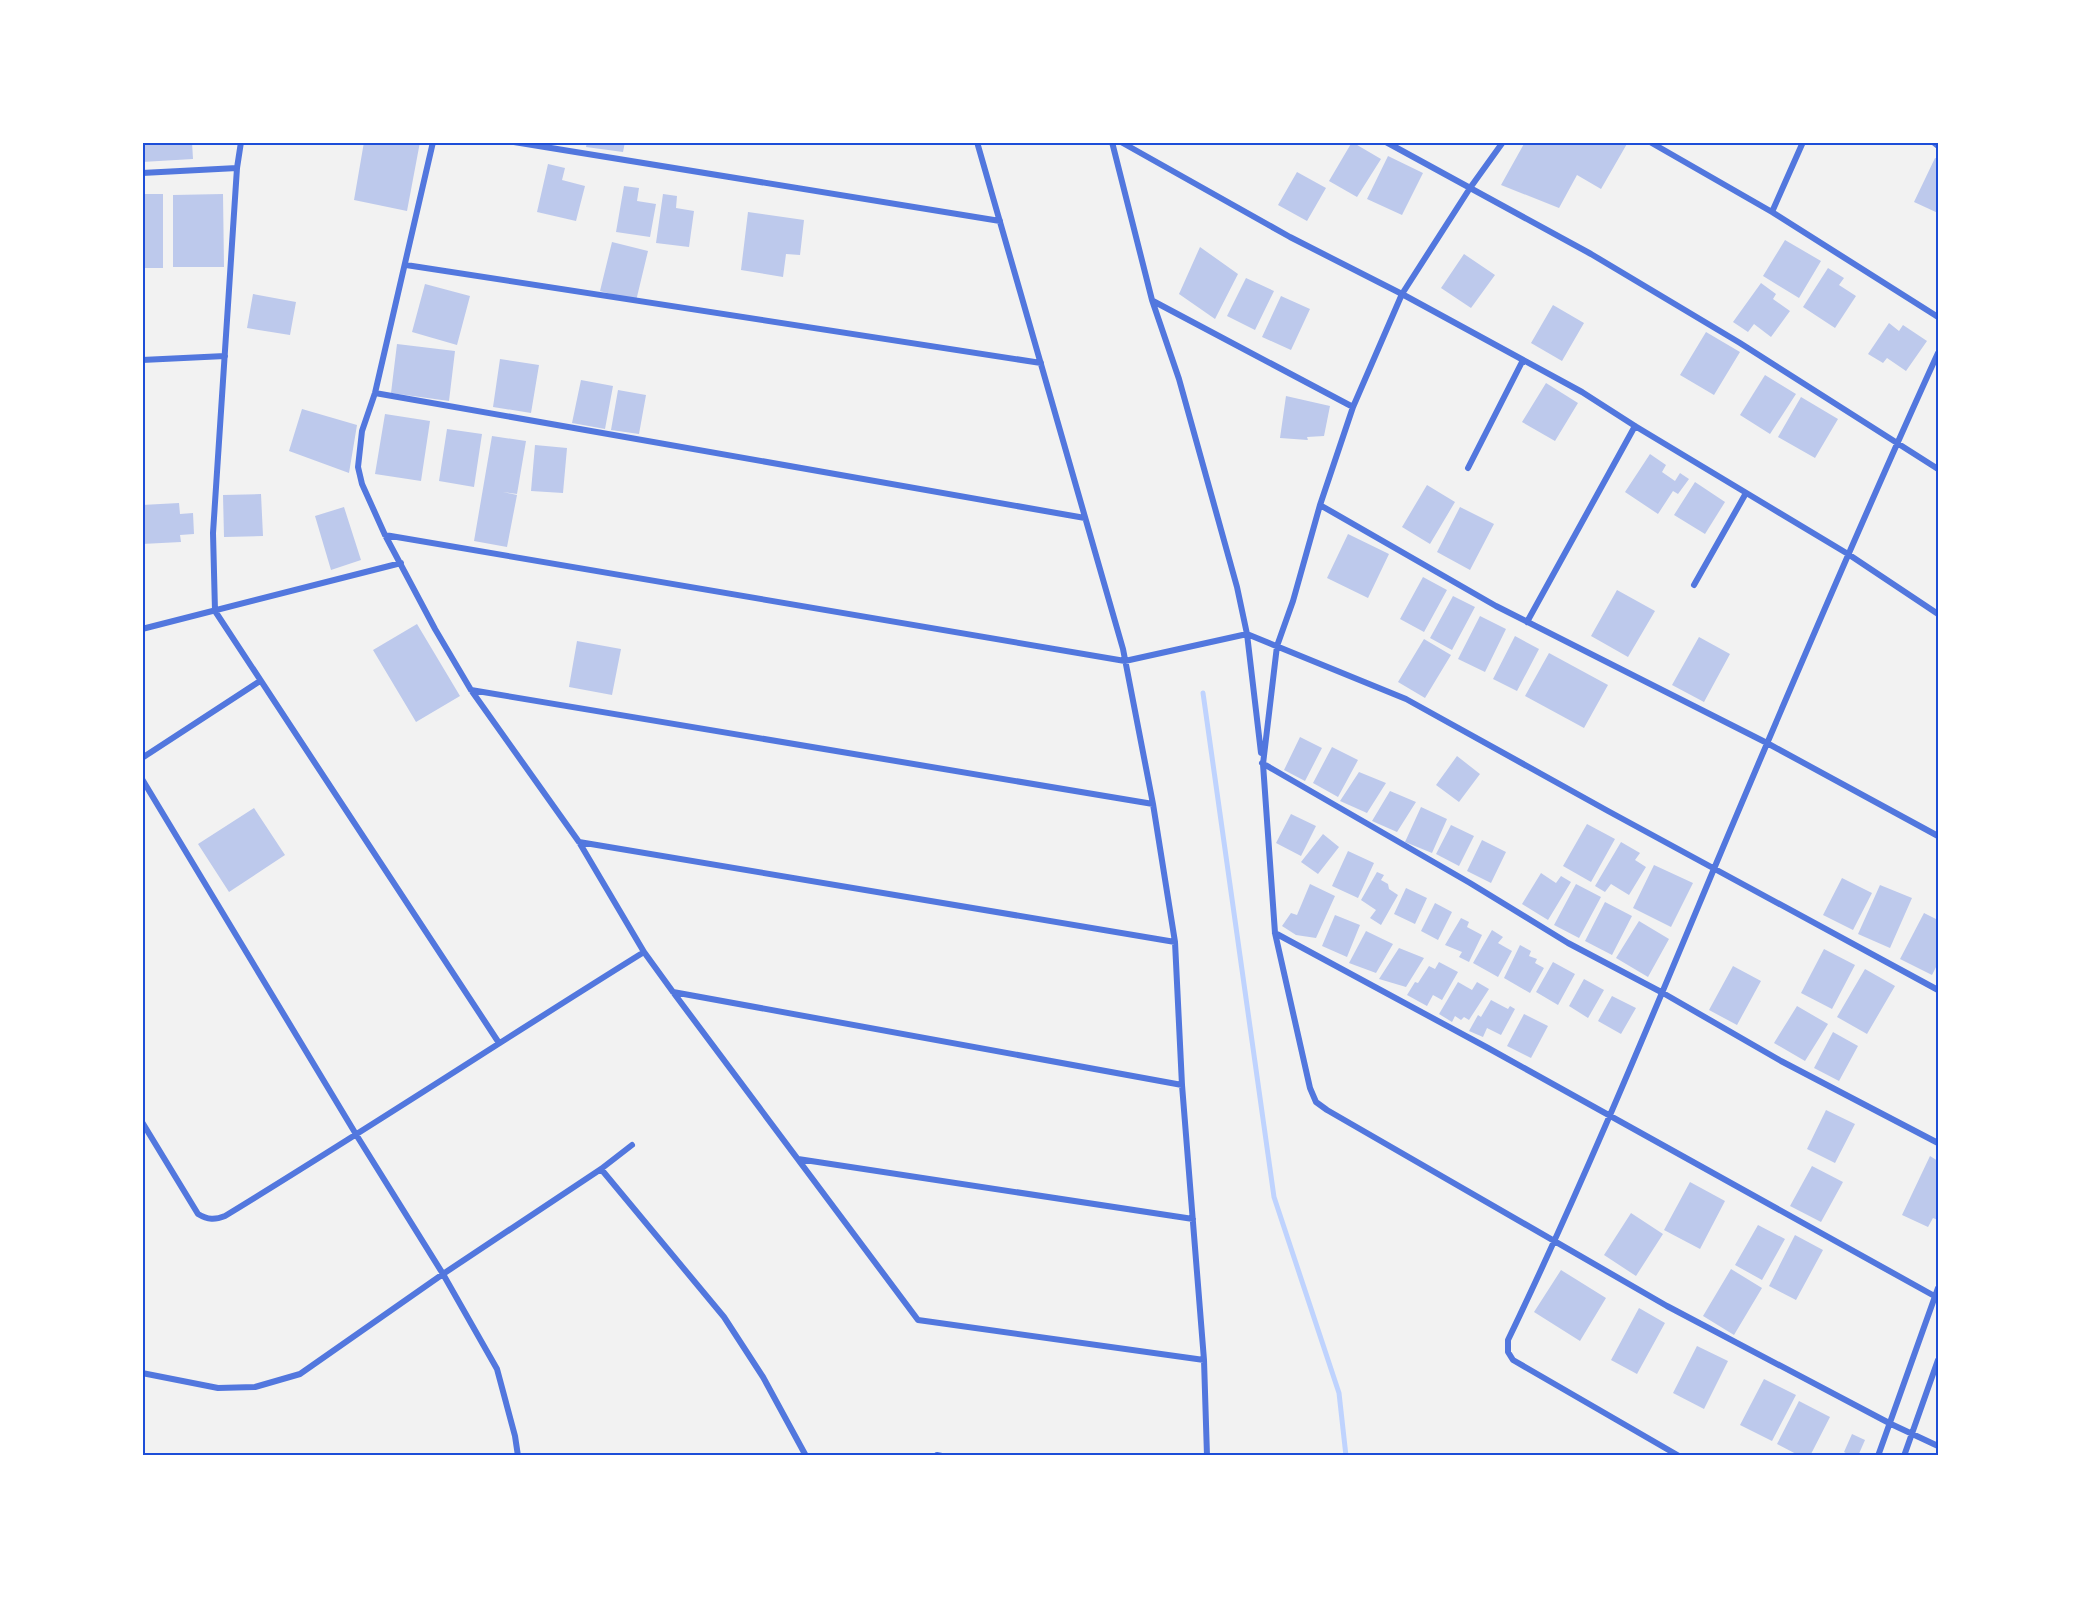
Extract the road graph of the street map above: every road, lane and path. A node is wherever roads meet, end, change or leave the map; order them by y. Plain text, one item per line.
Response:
1 (241, 142) edge
2 (433, 142) edge
3 (514, 142) edge
4 (977, 142) edge
5 (1112, 142) edge
6 (1121, 142) edge
7 (1386, 142) edge
8 (1503, 142) edge
9 (1650, 142) edge
10 (1803, 142) edge
11 (1933, 142) edge
12 (1938, 146) edge
13 (237, 168) junction
14 (142, 173) edge
15 (1470, 188) junction
16 (1772, 212) junction
17 (1000, 221) junction
18 (406, 265) junction
19 (1402, 294) junction
20 (1152, 300) junction
21 (1938, 317) edge
22 (1938, 353) edge
23 (225, 356) junction
24 (142, 360) edge
25 (1523, 360) junction
26 (1041, 363) junction
27 (375, 393) junction
28 (1353, 407) junction
29 (1635, 426) junction
30 (1898, 442) junction
31 (1468, 468) dead end
32 (1938, 469) edge
33 (1746, 493) junction
34 (1320, 505) junction
35 (1085, 519) junction
36 (386, 535) junction
37 (1848, 554) junction
38 (401, 563) junction
39 (1694, 585) dead end
40 (215, 611) junction
41 (1938, 614) edge
42 (1527, 622) junction
43 (142, 629) edge
44 (1247, 634) junction
45 (1276, 646) junction
46 (1125, 661) junction
47 (260, 681) junction
48 (471, 690) junction
49 (1767, 743) junction
50 (142, 758) edge
51 (1263, 764) junction
52 (142, 779) edge
53 (1153, 804) junction
54 (1938, 836) edge
55 (579, 842) junction
56 (1714, 869) junction
57 (1275, 933) junction
58 (1175, 942) junction
59 (644, 951) junction
60 (1938, 990) edge
61 (673, 992) junction
62 (1663, 993) junction
63 (499, 1043) junction
64 (1182, 1085) junction
65 (1610, 1116) junction
66 (142, 1122) edge
67 (357, 1136) junction
68 (1938, 1143) edge
69 (632, 1145) dead end
70 (798, 1159) junction
71 (601, 1169) junction
72 (1193, 1218) junction
73 (1556, 1241) junction
74 (443, 1274) junction
75 (1938, 1288) edge
76 (1937, 1297) edge
77 (1204, 1360) junction
78 (1938, 1360) edge
79 (142, 1373) edge
80 (1891, 1424) junction
81 (1913, 1435) junction
82 (1938, 1446) edge
83 (518, 1455) edge
84 (806, 1455) edge
85 (1207, 1455) edge
86 (1679, 1455) edge
87 (1878, 1455) edge
88 (1904, 1455) edge

1 - 13 street
2 - 18 street
3 - 17 street
4 - 17 street
5 - 20 street
6 - 19 street
7 - 15 street
8 - 15 street
9 - 16 street
10 - 16 street
11 - 12 street
13 - 14 street
13 - 23 street
15 - 19 street
15 - 30 street
16 - 21 street
17 - 26 street
18 - 26 street
18 - 27 street
19 - 25 street
19 - 28 street
20 - 28 street
20 - 44 street
22 - 30 street
23 - 24 street
23 - 40 street
25 - 29 street
25 - 31 street
26 - 35 street
27 - 35 street
27 - 36 street
28 - 34 street
29 - 33 street
29 - 42 street
30 - 32 street
30 - 37 street
33 - 37 street
33 - 39 street
34 - 42 street
34 - 45 street
35 - 46 street
36 - 38 street
36 - 46 street
37 - 41 street
37 - 49 street
38 - 40 street
38 - 48 street
40 - 43 street
40 - 47 street
42 - 49 street
44 - 45 street
44 - 46 street
44 - 51 street
45 - 51 street
45 - 56 street
46 - 53 street
47 - 50 street
47 - 63 street
48 - 53 street
48 - 55 street
49 - 54 street
49 - 56 street
51 - 57 street
51 - 62 street
52 - 67 street
53 - 58 street
55 - 58 street
55 - 59 street
56 - 60 street
56 - 62 street
57 - 65 street
57 - 73 street
58 - 64 street
59 - 61 street
59 - 63 street
61 - 64 street
61 - 70 street
62 - 65 street
62 - 68 street
63 - 67 street
64 - 72 street
65 - 73 street
65 - 76 street
66 - 67 street
67 - 74 street
69 - 71 street
70 - 72 street
70 - 77 street
71 - 74 street
71 - 84 street
72 - 77 street
73 - 80 street
73 - 86 street
74 - 79 street
74 - 83 street
75 - 76 street
76 - 80 street
77 - 85 street
78 - 81 street
80 - 81 street
80 - 87 street
81 - 82 street
81 - 88 street

